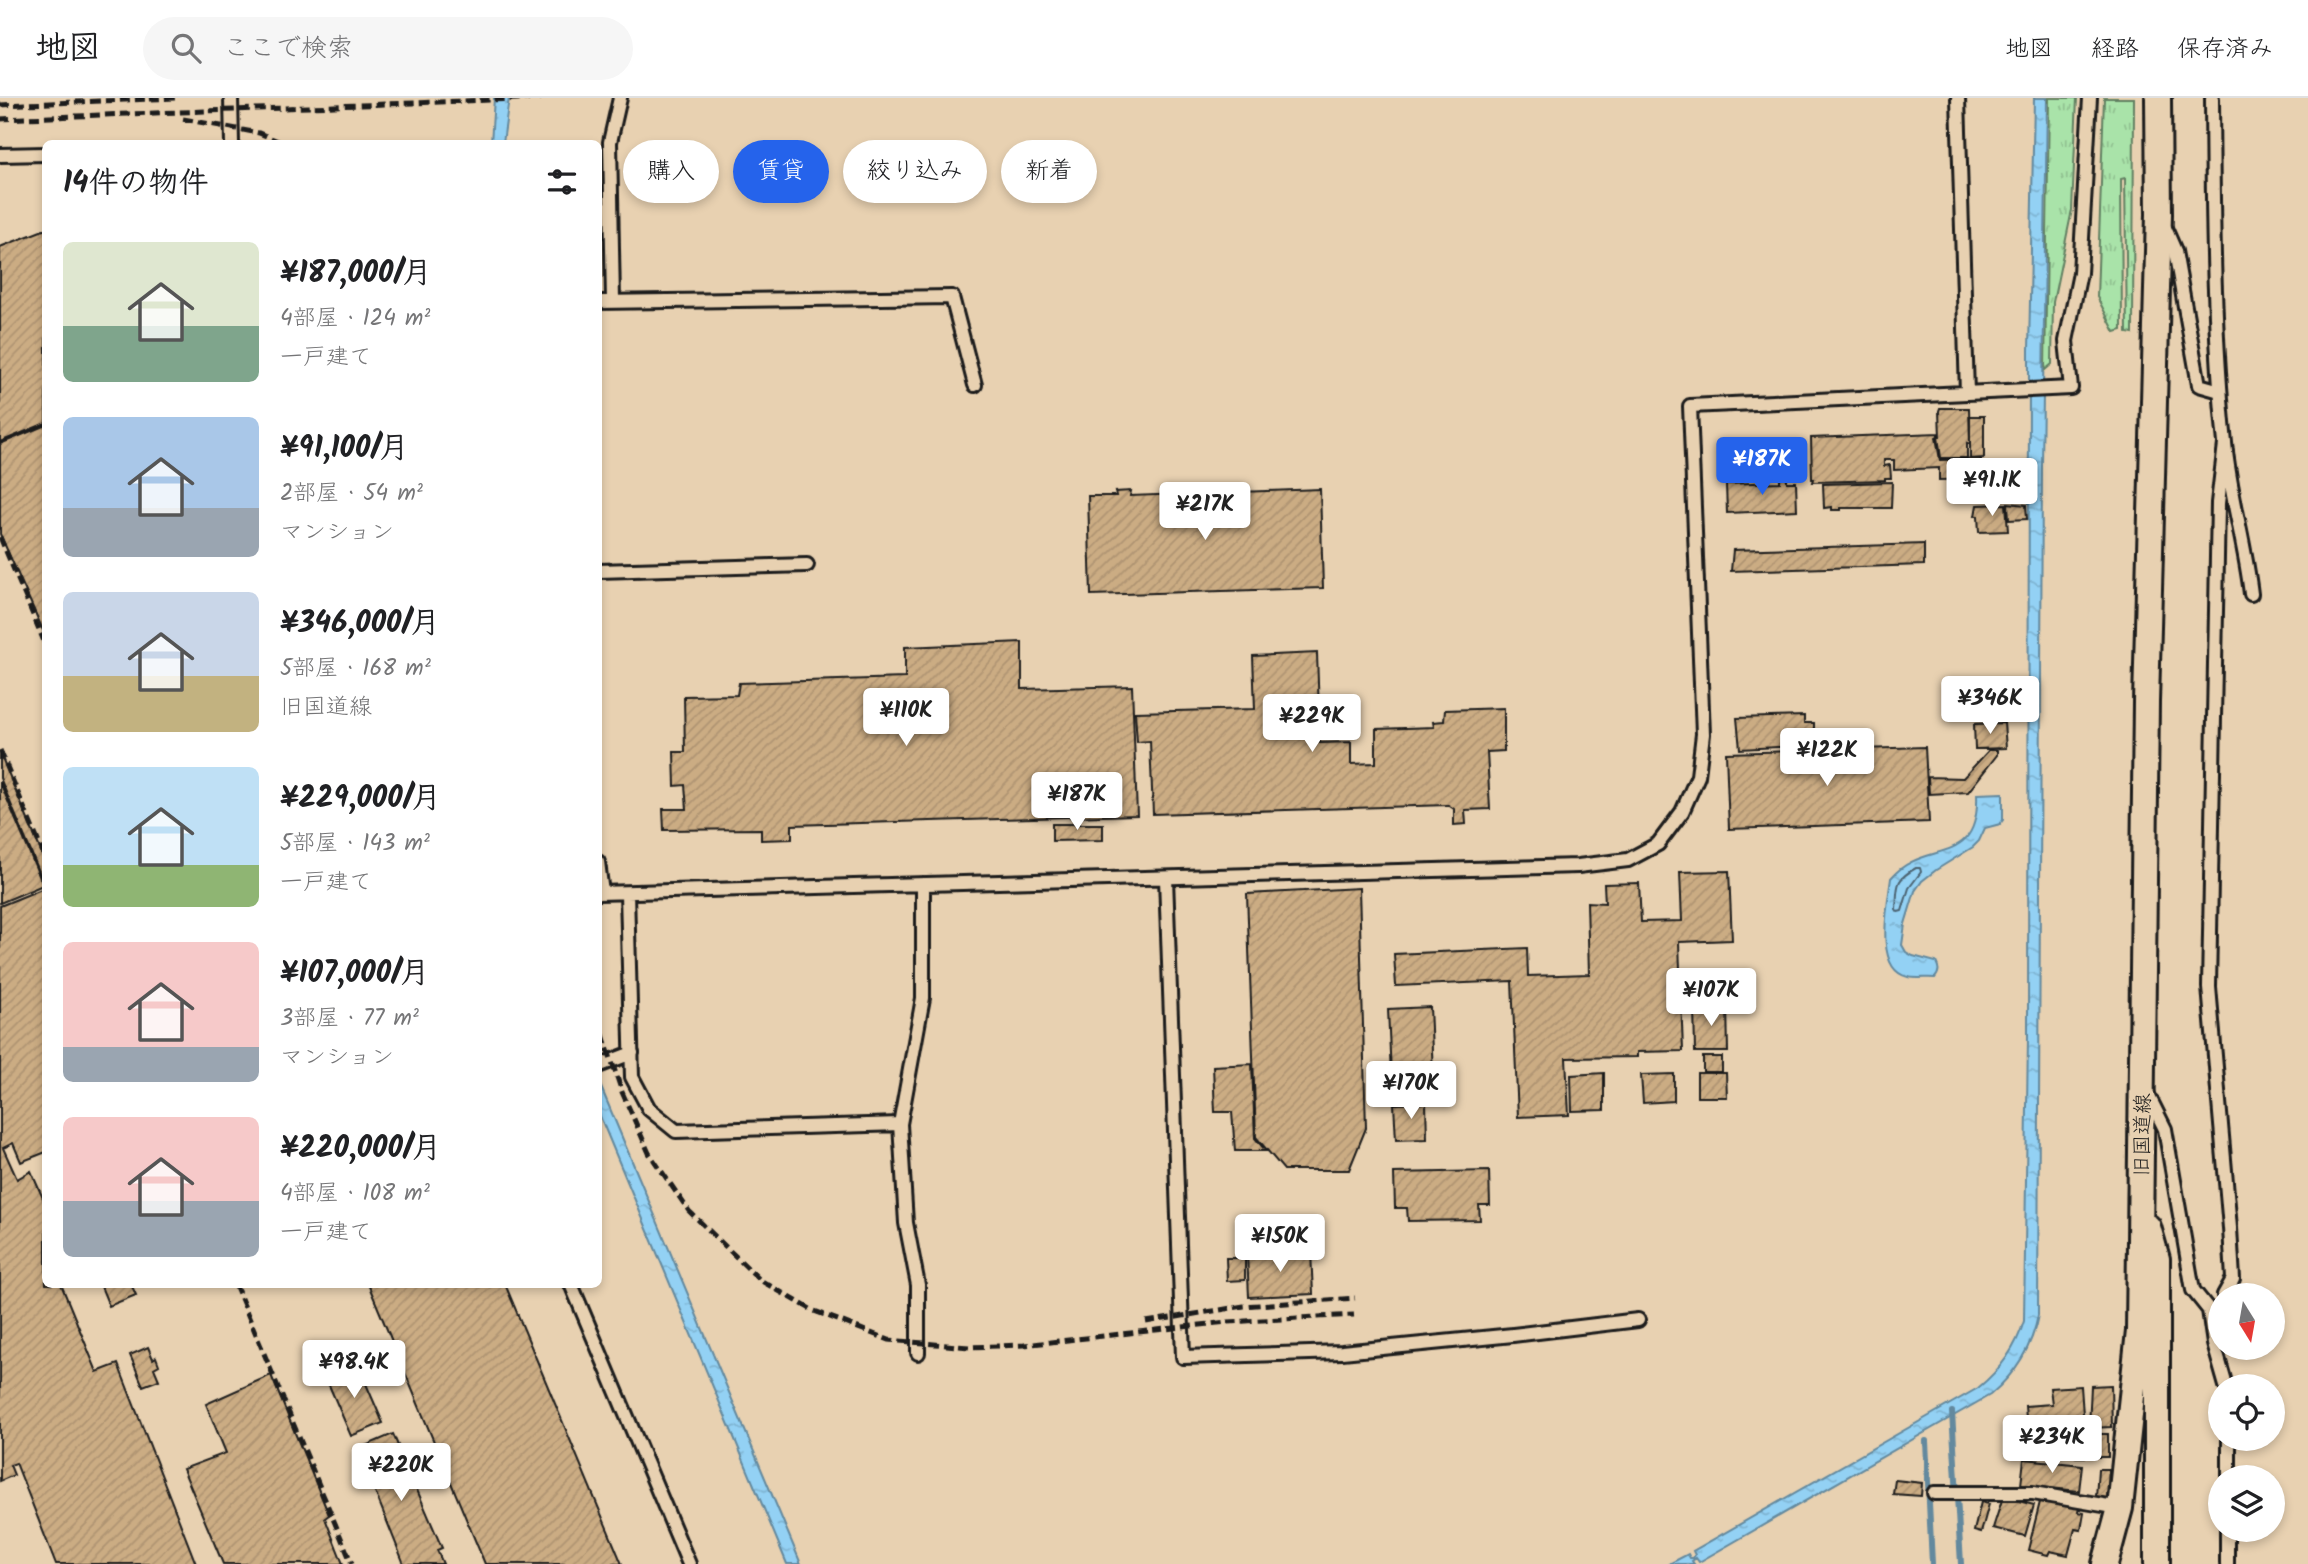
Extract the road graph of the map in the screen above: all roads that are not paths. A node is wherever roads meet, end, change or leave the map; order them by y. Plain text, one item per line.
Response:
1 (231, 98) edge
2 (620, 98) edge
3 (1958, 98) edge
4 (2090, 98) edge
5 (2158, 98) edge
6 (2212, 98) edge
7 (232, 140) edge
8 (42, 154) edge
9 (0, 155) edge
10 (2160, 214) junction
11 (613, 301) junction
12 (602, 302) edge
13 (975, 386) dead end
14 (2220, 391) junction
15 (1966, 393) junction
16 (2225, 444) junction
17 (807, 565) dead end
18 (602, 571) edge
19 (2251, 594) dead end
20 (1166, 878) junction
21 (923, 884) junction
22 (602, 893) edge
23 (627, 893) junction
24 (632, 1053) junction
25 (602, 1064) edge
26 (2142, 1083) junction
27 (900, 1124) junction
28 (2141, 1204) junction
29 (2231, 1283) edge
30 (573, 1288) edge
31 (2208, 1309) edge
32 (1638, 1320) dead end
33 (918, 1353) dead end
34 (1934, 1493) dead end
35 (2120, 1508) junction
36 (2227, 1542) edge
37 (689, 1564) edge
38 (2105, 1564) edge
39 (2157, 1564) edge
40 (2227, 1564) edge

1 - 7 lane
2 - 11 lane
3 - 15 lane
4 - 15 lane
5 - 10 street, 旧国道線
6 - 14 lane
8 - 9 lane
10 - 14 lane
10 - 26 street, 旧国道線
11 - 12 lane
11 - 13 lane
14 - 16 lane
15 - 20 lane
16 - 19 lane
16 - 29 lane
17 - 18 lane
20 - 21 lane
20 - 32 lane
21 - 23 lane
21 - 27 lane
22 - 23 lane
23 - 24 lane
24 - 25 lane
24 - 27 lane
26 - 28 street, 旧国道線
26 - 31 lane
27 - 33 lane
28 - 35 street, 旧国道線
28 - 39 street
30 - 37 lane
34 - 35 lane
35 - 38 street, 旧国道線
36 - 40 lane

